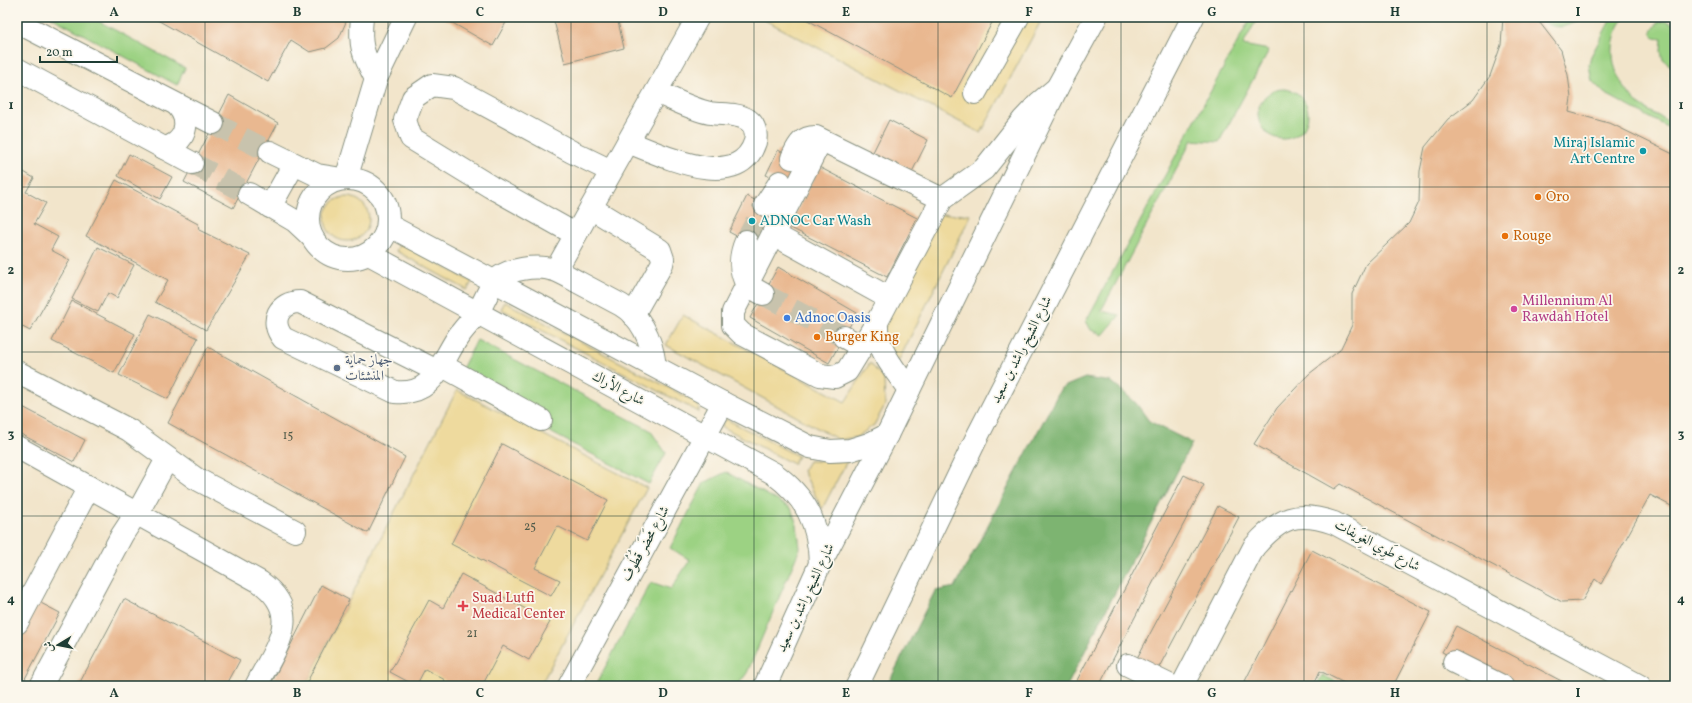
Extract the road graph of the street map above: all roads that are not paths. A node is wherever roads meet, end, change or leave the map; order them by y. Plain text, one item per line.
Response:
1 (362, 17) edge
2 (406, 17) edge
3 (698, 17) edge
4 (1018, 17) edge
5 (1096, 17) edge
6 (1193, 17) edge
7 (17, 22) edge
8 (17, 69) edge
9 (376, 80) junction
10 (1057, 88) junction
11 (656, 92) junction
12 (975, 93) dead end
13 (178, 106) junction
14 (213, 123) tunnel mouth
15 (821, 140) junction
16 (628, 142) junction
17 (164, 148) junction
18 (270, 152) tunnel mouth
19 (792, 158) dead end
20 (192, 163) tunnel mouth
21 (294, 164) junction
22 (612, 170) junction
23 (344, 179) junction
24 (780, 182) dead end
25 (249, 194) tunnel mouth
26 (942, 199) junction
27 (765, 205) tunnel mouth
28 (270, 207) junction
29 (591, 208) junction
30 (388, 225) junction
31 (575, 234) junction
32 (773, 234) junction
33 (311, 236) junction
34 (746, 242) tunnel mouth
35 (369, 254) junction
36 (556, 270) junction
37 (495, 282) junction
38 (755, 289) junction
39 (889, 298) junction
40 (478, 313) junction
41 (633, 315) junction
42 (876, 322) junction
43 (655, 366) junction
44 (439, 368) junction
45 (17, 372) edge
46 (909, 390) junction
47 (723, 403) junction
48 (541, 420) dead end
49 (887, 435) junction
50 (705, 436) junction
51 (17, 446) edge
52 (168, 459) junction
53 (89, 487) junction
54 (136, 513) junction
55 (295, 531) dead end
56 (820, 564) junction
57 (17, 623) edge
58 (1454, 662) dead end
59 (1128, 665) dead end
60 (41, 686) edge
61 (256, 686) edge
62 (569, 686) edge
63 (765, 686) edge
64 (857, 686) edge
65 (1171, 686) edge
66 (1182, 686) edge
67 (1502, 686) edge
68 (1640, 686) edge

1 - 9 street
2 - 9 street
3 - 11 street
4 - 12 street
5 - 10 street, شارع الشيخ راشد بن سعيد
6 - 64 street, شارع الشيخ راشد بن سعيد
7 - 13 street
8 - 17 street
9 - 23 street
10 - 26 street
10 - 46 street, شارع الشيخ راشد بن سعيد
11 - 16 street
11 - 16 street
13 - 14 street
13 - 17 street
15 - 19 street
15 - 26 street
15 - 32 street
16 - 22 street
17 - 20 street
18 - 21 street
21 - 23 street
21 - 28 street
22 - 29 street
22 - 31 street
23 - 30 street
23 - 33 street
24 - 27 street
25 - 28 street
26 - 39 street
28 - 33 street
29 - 31 street
29 - 41 street
30 - 35 street
30 - 37 street
31 - 36 street
32 - 38 street
32 - 39 street
33 - 35 street
34 - 38 street
35 - 40 street, شارع الأراك
36 - 37 street
36 - 41 street
37 - 40 street
37 - 43 street
38 - 42 street
39 - 42 street
40 - 44 street
40 - 50 street, شارع الأراك
41 - 43 street
42 - 46 street
43 - 47 street
44 - 44 street
44 - 48 street
45 - 52 street
46 - 49 street, شارع الشيخ راشد بن سعيد
47 - 49 street
47 - 50 street, شارع مَحضَر قُطُوف
49 - 56 street, شارع الشيخ راشد بن سعيد
50 - 56 street, شارع الأراك
50 - 62 street, شارع مَحضَر قُطُوف
51 - 53 street
52 - 54 street
52 - 55 street
53 - 54 street
53 - 57 street
54 - 60 street
54 - 61 street
56 - 63 street, شارع الشيخ راشد بن سعيد
58 - 67 street
59 - 65 street
66 - 68 street, شارع طَوِي الغِوَيفات

